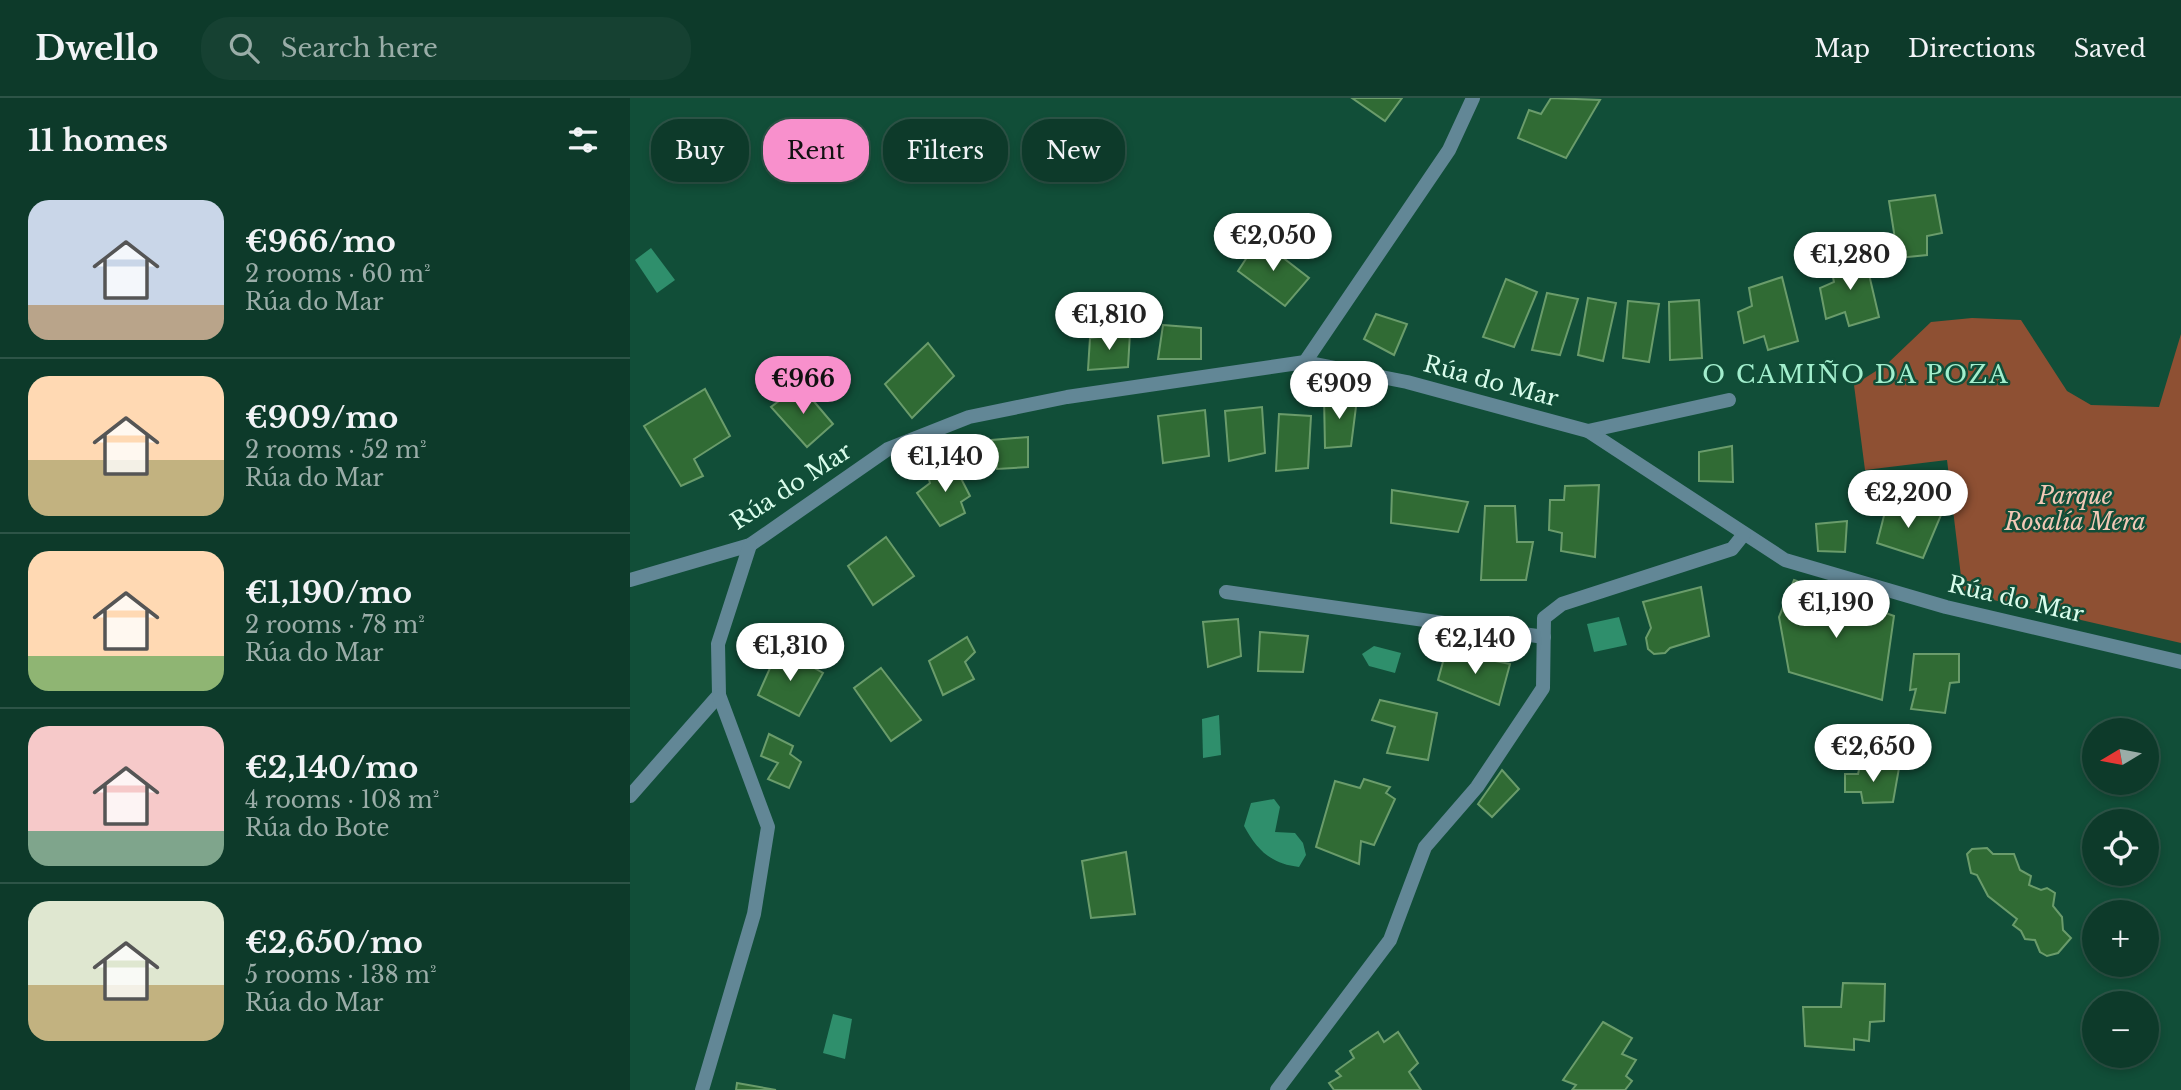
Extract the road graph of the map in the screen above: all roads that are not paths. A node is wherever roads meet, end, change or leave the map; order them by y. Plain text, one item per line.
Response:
1 (1474, 98) edge
2 (1305, 362) junction
3 (1729, 400) dead end
4 (1588, 431) junction
5 (1744, 534) junction
6 (750, 545) junction
7 (630, 580) edge
8 (1226, 592) dead end
9 (1544, 637) junction
10 (2181, 662) edge
11 (719, 695) junction
12 (630, 796) edge
13 (702, 1090) edge
14 (1277, 1090) edge

1 - 2 street
2 - 4 street, Rúa do Mar
2 - 6 street, Rúa do Mar
3 - 4 street, Rúa do Mar
4 - 5 street, Rúa do Mar
5 - 9 street
5 - 10 street, Rúa do Mar
6 - 7 street, Rúa do Mar
6 - 11 street
8 - 9 street
9 - 14 street
11 - 12 street
11 - 13 street

